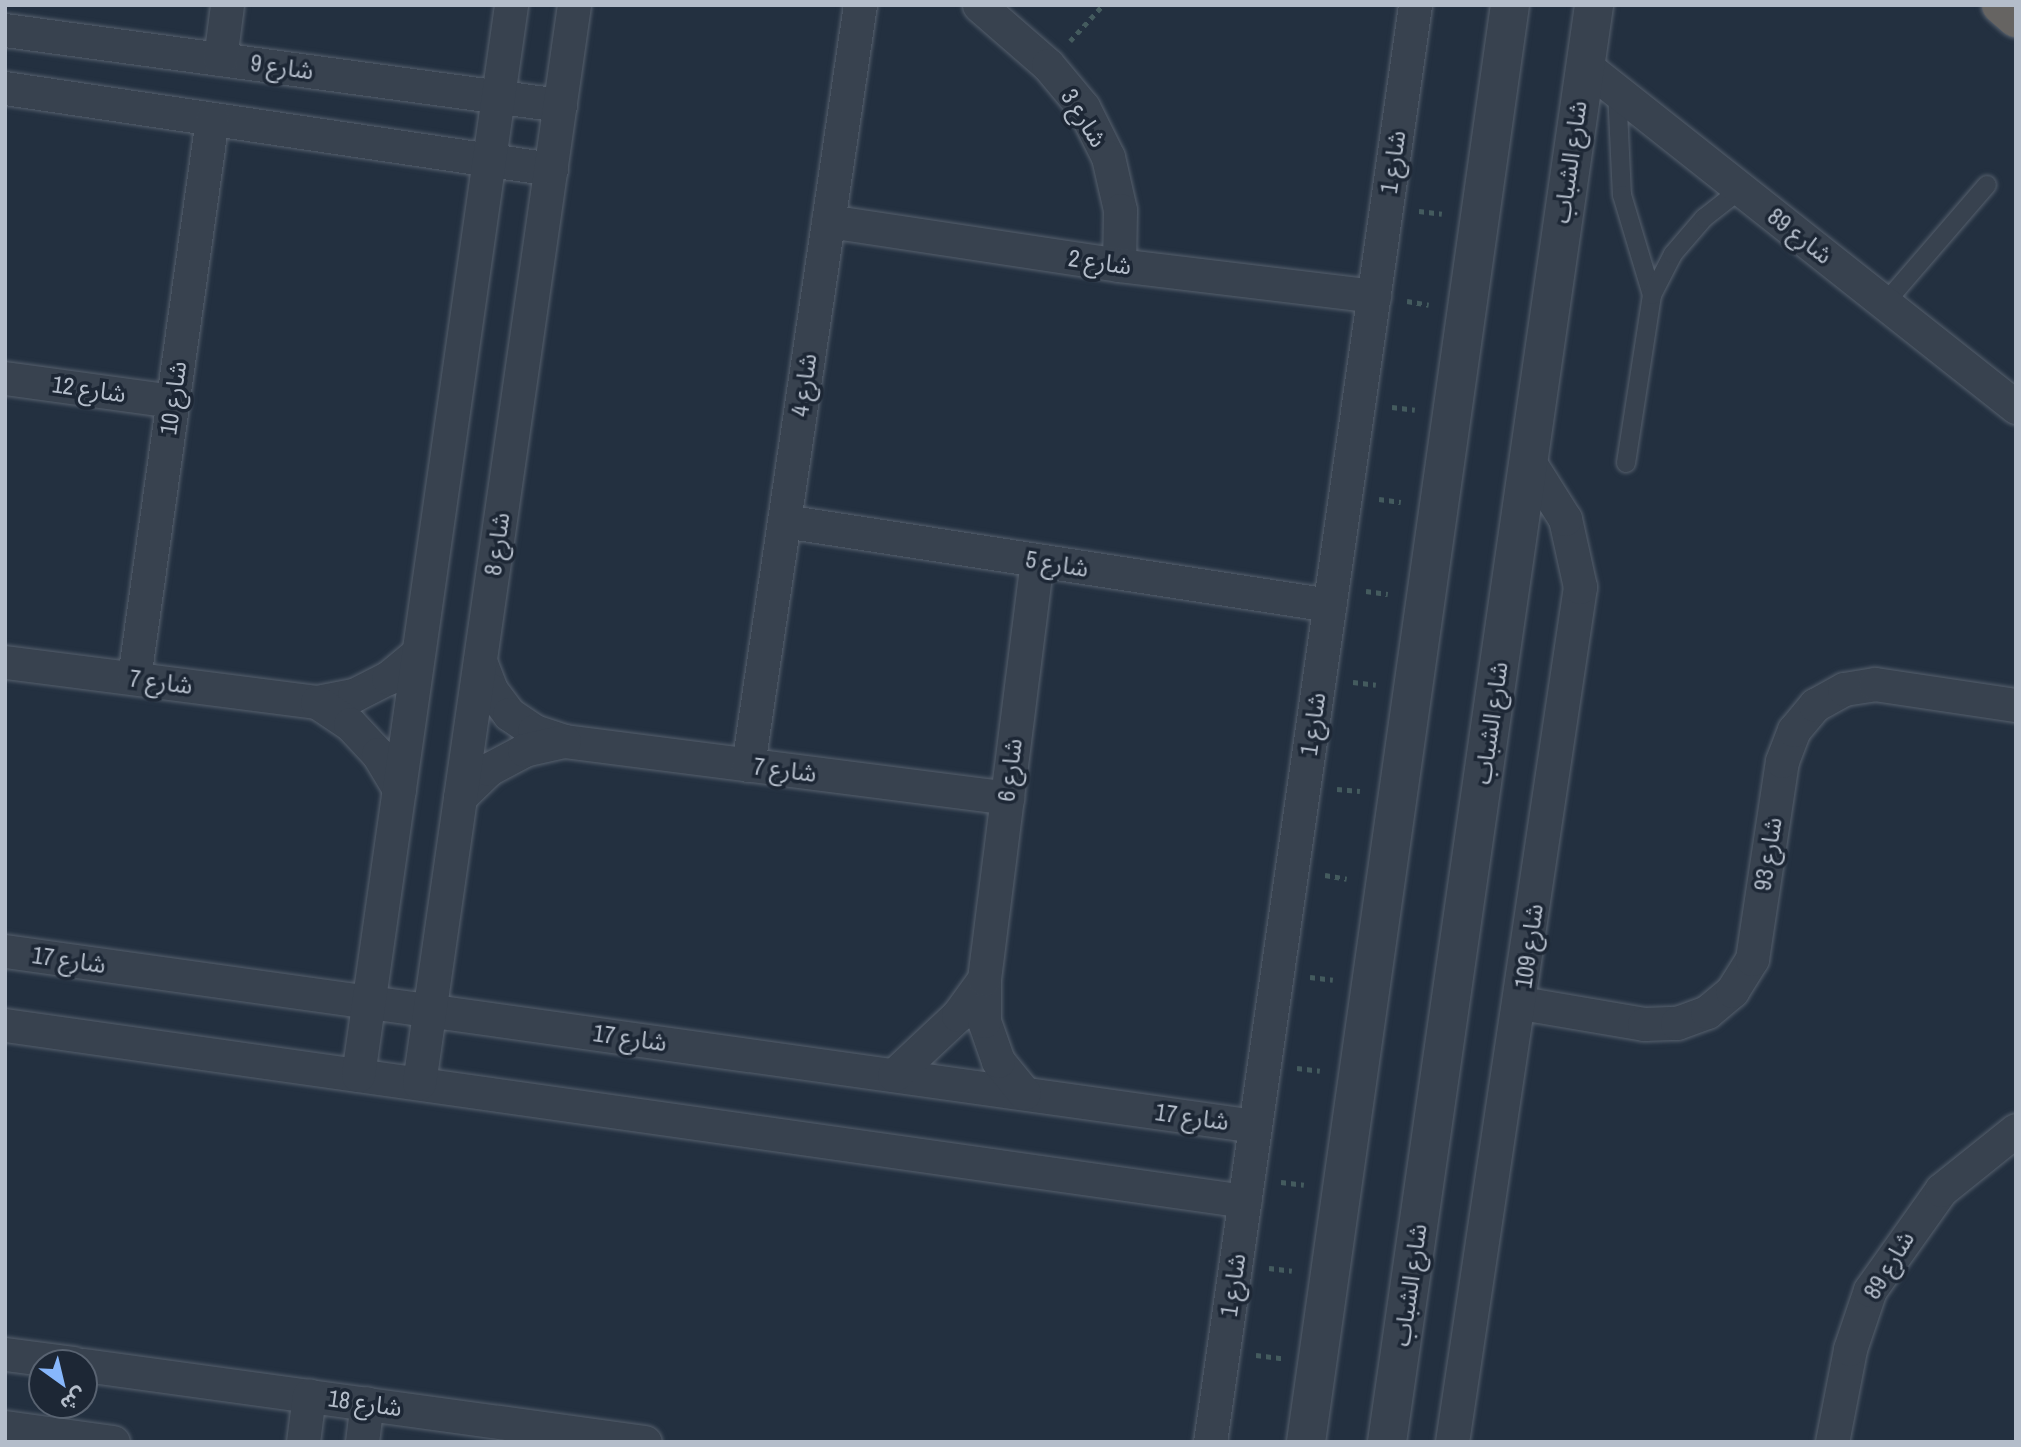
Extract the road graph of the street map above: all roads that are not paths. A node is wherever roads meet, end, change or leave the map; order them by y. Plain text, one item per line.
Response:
1 (227, 5) edge
2 (511, 5) edge
3 (574, 5) edge
4 (860, 5) edge
5 (979, 5) edge
6 (1415, 5) edge
7 (1510, 5) edge
8 (1594, 5) edge
9 (2001, 5) edge
10 (2016, 18) edge
11 (5, 30) edge
12 (220, 59) junction
13 (1584, 65) junction
14 (5, 88) edge
15 (1617, 90) junction
16 (498, 97) junction
17 (559, 105) junction
18 (212, 118) junction
19 (489, 160) junction
20 (551, 169) junction
21 (1987, 185) dead end
22 (1741, 189) junction
23 (828, 221) junction
24 (1119, 265) junction
25 (1652, 295) junction
26 (1374, 296) junction
27 (1885, 303) junction
28 (5, 378) edge
29 (173, 401) junction
30 (2016, 407) edge
31 (1528, 460) junction
32 (1626, 463) dead end
33 (784, 521) junction
34 (1037, 561) junction
35 (1331, 596) junction
36 (417, 654) junction
37 (480, 661) junction
38 (5, 662) edge
39 (134, 678) junction
40 (317, 702) junction
41 (2016, 705) edge
42 (564, 741) junction
43 (748, 765) junction
44 (399, 789) junction
45 (460, 797) junction
46 (1007, 798) junction
47 (5, 951) edge
48 (984, 979) junction
49 (369, 1002) junction
50 (1521, 1003) junction
51 (430, 1010) junction
52 (5, 1024) edge
53 (358, 1075) junction
54 (894, 1075) junction
55 (419, 1083) junction
56 (1024, 1093) junction
57 (1255, 1126) junction
58 (2016, 1130) edge
59 (1246, 1189) junction
60 (5, 1354) edge
61 (28, 1357) edge
62 (98, 1366) edge
63 (309, 1395) junction
64 (367, 1404) junction
65 (5, 1427) edge
66 (113, 1442) edge
67 (303, 1442) edge
68 (362, 1442) edge
69 (645, 1442) edge
70 (1210, 1442) edge
71 (1306, 1442) edge
72 (1387, 1442) edge
73 (1452, 1442) edge
74 (1832, 1442) edge

1 - 12 street
2 - 16 street
3 - 17 street, شارع 8
4 - 23 street, شارع 4
5 - 24 street, شارع 3
6 - 26 street, شارع 1
7 - 71 street
8 - 13 street, شارع الشباب
9 - 10 highway
11 - 12 street, شارع 9
12 - 16 street, شارع 9
13 - 15 street, شارع 89
13 - 31 street, شارع الشباب
14 - 18 street
15 - 22 street, شارع 89
15 - 25 lane
16 - 17 street, شارع 9
16 - 19 street
17 - 20 street, شارع 8
18 - 19 street
18 - 29 street, شارع 10
19 - 20 street
19 - 36 street
20 - 37 street, شارع 8
21 - 27 lane
22 - 25 lane
22 - 27 street, شارع 89
23 - 24 street, شارع 2
23 - 33 street, شارع 4
24 - 26 street, شارع 2
25 - 32 lane
26 - 35 street, شارع 1
27 - 30 street, شارع 89
28 - 29 street, شارع 12
29 - 39 street, شارع 10
31 - 50 street, شارع 109
31 - 72 street, شارع الشباب
33 - 34 street, شارع 5
33 - 43 street, شارع 4
34 - 35 street, شارع 5
34 - 46 street, شارع 6
35 - 57 street, شارع 1
36 - 40 street, شارع 7
36 - 44 street
37 - 42 street, شارع 7
37 - 45 street, شارع 8
38 - 39 street, شارع 7
39 - 40 street, شارع 7
40 - 44 street, شارع 7
41 - 50 street, شارع 93
42 - 43 street, شارع 7
42 - 45 street, شارع 7
43 - 46 street, شارع 7
44 - 49 street
45 - 51 street, شارع 8
46 - 48 street, شارع 6
47 - 49 street, شارع 17
48 - 54 street, شارع 6
48 - 56 street, شارع 6
49 - 51 street, شارع 17
49 - 53 street
50 - 73 street, شارع 109
51 - 54 street, شارع 17
51 - 55 street, شارع 8
52 - 53 street
53 - 55 street
54 - 56 street, شارع 17
55 - 59 street
56 - 57 street, شارع 17
57 - 59 street, شارع 1
58 - 74 street, شارع 89
59 - 70 street, شارع 1
60 - 61 street
62 - 63 street, شارع 18
63 - 64 street, شارع 18
63 - 67 street
64 - 68 street
64 - 69 street, شارع 18
65 - 66 street

